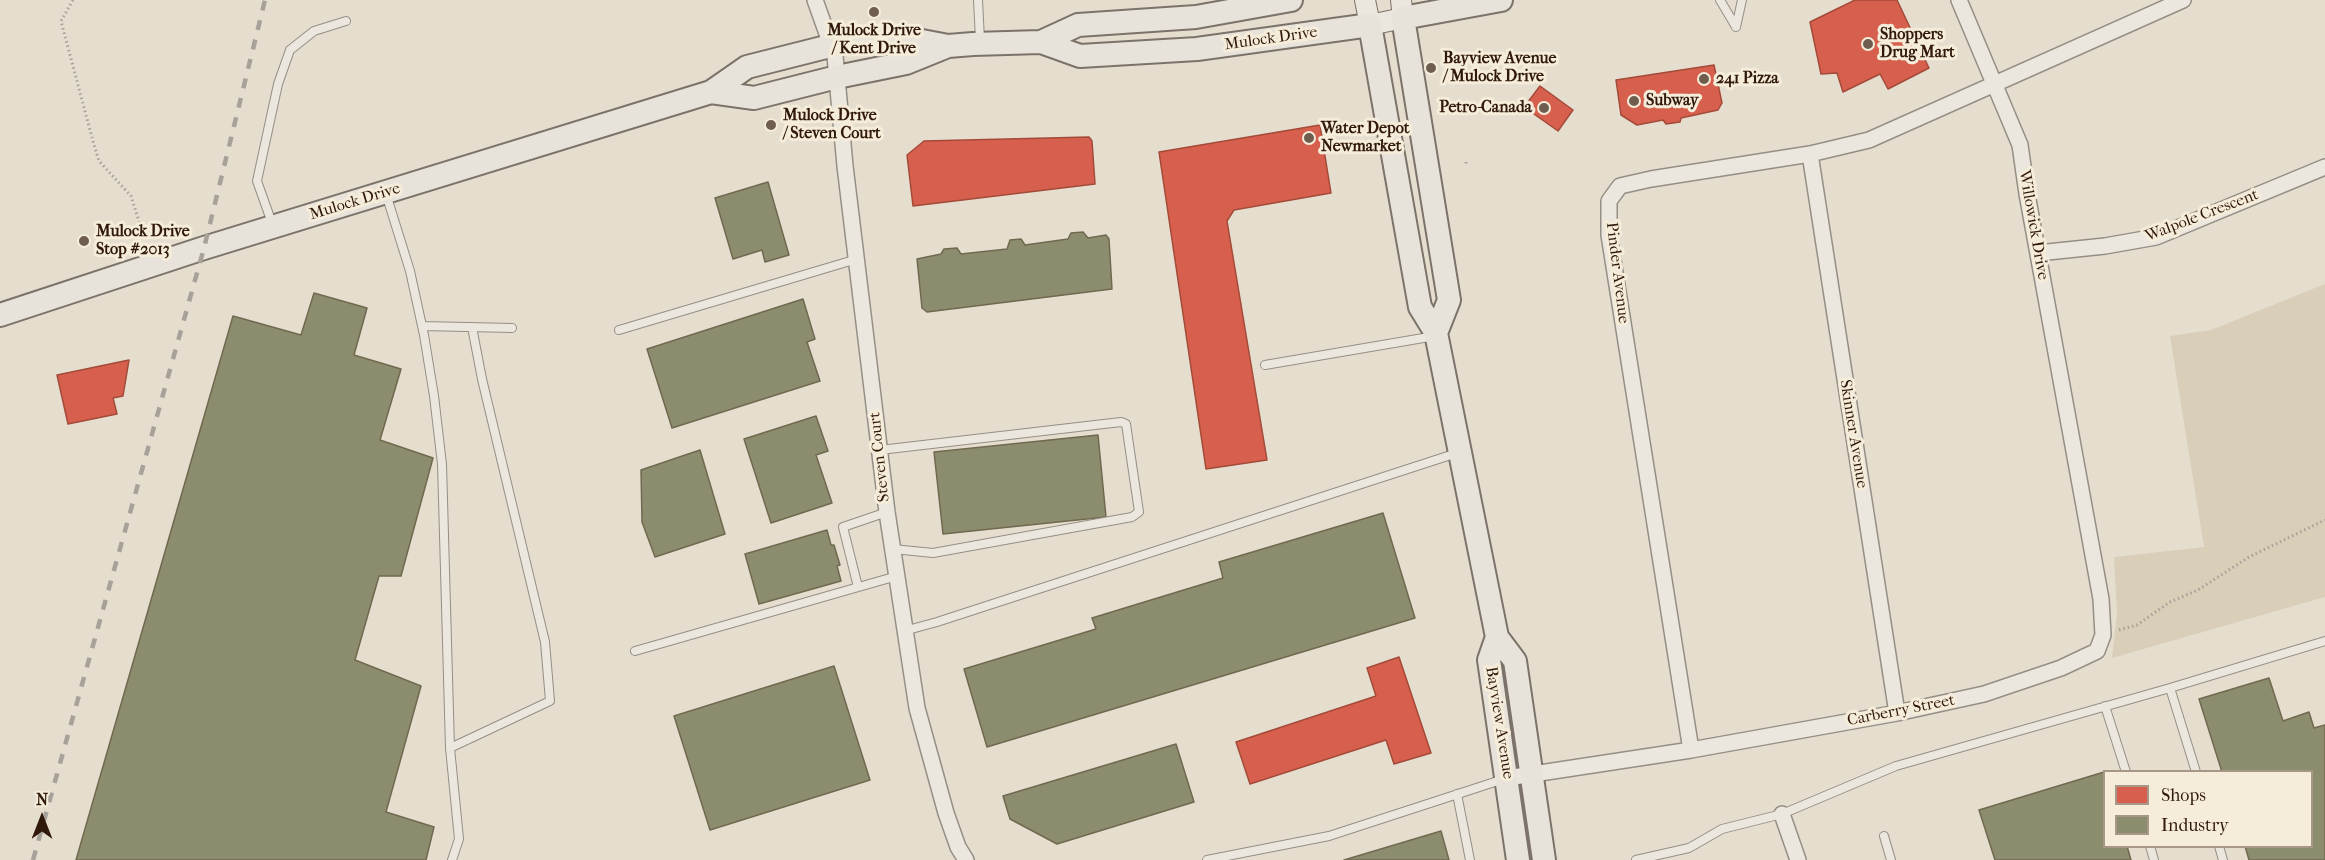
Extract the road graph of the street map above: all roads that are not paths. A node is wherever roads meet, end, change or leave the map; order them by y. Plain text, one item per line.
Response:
1 (815, 0) edge
2 (978, 0) edge
3 (1291, 0) edge
4 (1365, 0) edge
5 (1501, 0) edge
6 (1720, 0) edge
7 (1742, 0) edge
8 (1959, 0) edge
9 (2183, 0) edge
10 (1402, 9) edge
11 (346, 21) dead end
12 (1370, 26) junction
13 (1041, 42) junction
14 (980, 43) junction
15 (830, 46) junction
16 (948, 46) junction
17 (837, 77) junction
18 (1995, 83) junction
19 (711, 92) junction
20 (1810, 154) junction
21 (2325, 167) edge
22 (386, 192) junction
23 (274, 227) junction
24 (2038, 253) junction
25 (857, 259) junction
26 (0, 315) edge
27 (422, 326) junction
28 (472, 327) junction
29 (512, 328) dead end
30 (619, 330) dead end
31 (1436, 334) junction
32 (1265, 365) dead end
33 (880, 450) junction
34 (1460, 453) junction
35 (886, 512) junction
36 (892, 549) junction
37 (897, 576) junction
38 (858, 587) junction
39 (904, 631) junction
40 (2103, 635) joint
41 (1497, 637) junction
42 (2325, 640) edge
43 (635, 651) dead end
44 (2170, 688) junction
45 (2105, 706) junction
46 (1897, 713) junction
47 (450, 748) junction
48 (1691, 750) junction
49 (2126, 770) edge
50 (2196, 770) edge
51 (1531, 775) junction
52 (1507, 778) junction
53 (1457, 794) junction
54 (1782, 814) junction
55 (1884, 836) dead end
56 (452, 860) edge
57 (966, 860) edge
58 (1207, 860) edge
59 (1470, 860) edge
60 (1518, 860) edge
61 (1544, 860) edge
62 (1636, 860) edge
63 (1798, 860) edge
64 (1892, 860) edge

1 - 15 street, Steven Court
2 - 14 lane
3 - 13 main road, Mulock Drive
4 - 12 main road
5 - 10 main road, Mulock Drive
6 - 7 lane
8 - 18 street, Willowick Drive
9 - 18 street
10 - 12 main road, Mulock Drive
10 - 31 main road
11 - 23 lane
12 - 13 main road, Mulock Drive
12 - 31 main road
13 - 14 main road, Mulock Drive
14 - 16 main road, Mulock Drive
15 - 16 main road, Mulock Drive
15 - 17 street, Steven Court
15 - 19 main road, Mulock Drive
16 - 17 main road, Mulock Drive
17 - 19 main road, Mulock Drive
17 - 25 street, Steven Court
18 - 20 street, Pinder Avenue
18 - 24 street, Willowick Drive
19 - 22 main road, Mulock Drive
20 - 46 street, Skinner Avenue
20 - 48 street, Pinder Avenue
21 - 24 street, Walpole Crescent
22 - 23 main road, Mulock Drive
22 - 27 lane
23 - 26 main road, Mulock Drive
24 - 40 street, Willowick Drive
25 - 30 lane
25 - 33 street, Steven Court
27 - 28 lane
27 - 47 lane
28 - 29 lane
28 - 47 lane
31 - 32 lane
31 - 34 main road
33 - 35 street, Steven Court
33 - 36 lane
34 - 39 lane
34 - 41 main road
35 - 36 street, Steven Court
35 - 38 lane
36 - 37 street, Steven Court
37 - 38 lane
37 - 39 street, Steven Court
38 - 43 lane
39 - 57 street, Steven Court
40 - 46 street, Carberry Street
41 - 51 main road, Bayview Avenue
41 - 52 main road, Bayview Avenue
42 - 44 lane
44 - 45 lane
44 - 50 lane
45 - 49 lane
45 - 54 lane
46 - 48 street, Carberry Street
47 - 56 lane
48 - 51 street, Carberry Street
51 - 52 street, Carberry Street
51 - 61 main road, Bayview Avenue
52 - 53 lane
52 - 60 main road, Bayview Avenue
53 - 58 lane
53 - 59 lane
54 - 62 lane
54 - 63 street
55 - 64 lane

